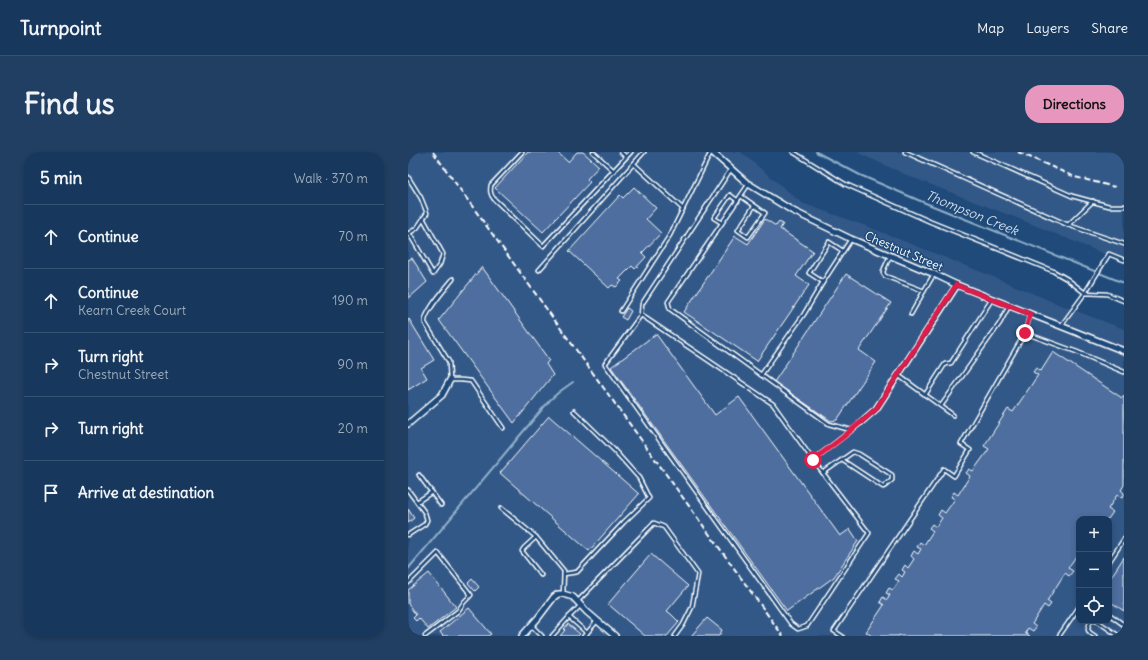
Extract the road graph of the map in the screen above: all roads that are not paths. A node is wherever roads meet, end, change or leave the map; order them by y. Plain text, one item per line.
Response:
1 (522, 152) edge
2 (593, 152) edge
3 (621, 152) edge
4 (631, 152) edge
5 (644, 152) edge
6 (712, 152) edge
7 (793, 152) edge
8 (905, 152) edge
9 (973, 152) edge
10 (626, 157) junction
11 (634, 164) junction
12 (731, 169) junction
13 (614, 171) junction
14 (408, 177) edge
15 (749, 184) junction
16 (741, 196) junction
17 (738, 201) junction
18 (1093, 201) junction
19 (754, 206) junction
20 (1124, 206) edge
21 (683, 209) junction
22 (424, 218) junction
23 (722, 223) junction
24 (1068, 225) junction
25 (408, 234) edge
26 (851, 239) junction
27 (1124, 244) edge
28 (843, 251) junction
29 (890, 256) junction
30 (1124, 260) edge
31 (539, 270) dead end
32 (934, 274) junction
33 (453, 280) dead end
34 (823, 282) junction
35 (956, 285) junction
36 (924, 291) junction
37 (1085, 293) junction
38 (992, 299) junction
39 (1124, 301) edge
40 (1010, 306) junction
41 (621, 310) dead end
42 (910, 314) dead end
43 (1030, 314) junction
44 (641, 315) junction
45 (1061, 326) junction
46 (1025, 333) junction
47 (1124, 351) edge
48 (1124, 372) edge
49 (761, 375) junction
50 (898, 375) junction
51 (450, 380) junction
52 (925, 395) junction
53 (940, 406) junction
54 (574, 411) dead end
55 (953, 415) dead end
56 (861, 422) joint
57 (408, 424) edge
58 (503, 428) dead end
59 (852, 430) junction
60 (813, 460) junction
61 (842, 460) junction
62 (823, 473) junction
63 (419, 474) dead end
64 (408, 490) edge
65 (432, 492) junction
66 (417, 502) junction
67 (441, 505) dead end
68 (501, 508) dead end
69 (408, 535) edge
70 (536, 538) junction
71 (1124, 539) edge
72 (1112, 557) edge
73 (564, 574) junction
74 (541, 575) dead end
75 (408, 583) edge
76 (563, 594) junction
77 (579, 603) junction
78 (1076, 611) edge
79 (1112, 616) edge
80 (570, 618) junction
81 (598, 621) junction
82 (1089, 624) edge
83 (1102, 624) edge
84 (531, 625) junction
85 (1124, 625) edge
86 (1124, 631) edge
87 (587, 633) junction
88 (612, 635) edge
89 (425, 636) edge
90 (522, 636) edge
91 (542, 636) edge
92 (552, 636) edge
93 (584, 636) edge
94 (675, 636) edge
95 (842, 636) edge
96 (1059, 636) edge
97 (1095, 636) edge
98 (1120, 636) edge

1 - 13 lane
2 - 13 lane
3 - 10 lane
4 - 10 lane
5 - 11 lane
6 - 12 street, Chestnut Street
6 - 21 lane
7 - 37 lane
8 - 24 lane
9 - 18 lane
10 - 13 lane
11 - 21 lane
11 - 31 lane
12 - 15 street, Chestnut Street
12 - 44 lane
14 - 22 lane
15 - 16 lane
15 - 26 street, Chestnut Street
16 - 17 lane
16 - 19 lane
17 - 23 lane
17 - 23 lane
18 - 20 lane
18 - 24 lane
19 - 19 lane
21 - 41 lane
22 - 25 lane
22 - 25 lane
23 - 49 lane
24 - 27 lane
26 - 28 lane
26 - 29 street, Chestnut Street
28 - 34 lane
28 - 34 lane
29 - 32 street, Chestnut Street
29 - 36 lane
30 - 37 lane
32 - 35 street, Chestnut Street
32 - 36 lane
33 - 51 lane
34 - 49 lane
35 - 38 street, Chestnut Street
35 - 50 street
36 - 42 lane
37 - 39 lane
37 - 45 lane
38 - 40 street, Chestnut Street
38 - 52 lane
40 - 43 street, Chestnut Street
40 - 53 lane
43 - 45 street, Chestnut Street
43 - 46 lane
44 - 60 lane
44 - 62 lane
45 - 47 street, Chestnut Street
46 - 48 lane
46 - 95 lane
49 - 59 lane
50 - 52 lane
50 - 56 street
51 - 57 street
51 - 58 lane
52 - 53 lane
53 - 55 lane
54 - 73 lane
56 - 59 lane
59 - 60 lane
60 - 62 lane
61 - 61 lane
61 - 62 lane
63 - 65 lane
64 - 66 lane
65 - 66 lane
65 - 67 lane
66 - 69 lane
68 - 70 lane
70 - 73 lane
70 - 74 lane
71 - 72 lane
73 - 76 lane
75 - 89 lane
76 - 77 street
76 - 84 street
77 - 80 lane
77 - 81 street
77 - 94 lane
78 - 96 lane
79 - 85 lane
80 - 87 lane
80 - 92 lane
81 - 87 lane
81 - 88 street
82 - 97 lane
83 - 98 lane
84 - 90 street
84 - 91 lane
86 - 98 lane
87 - 93 lane

